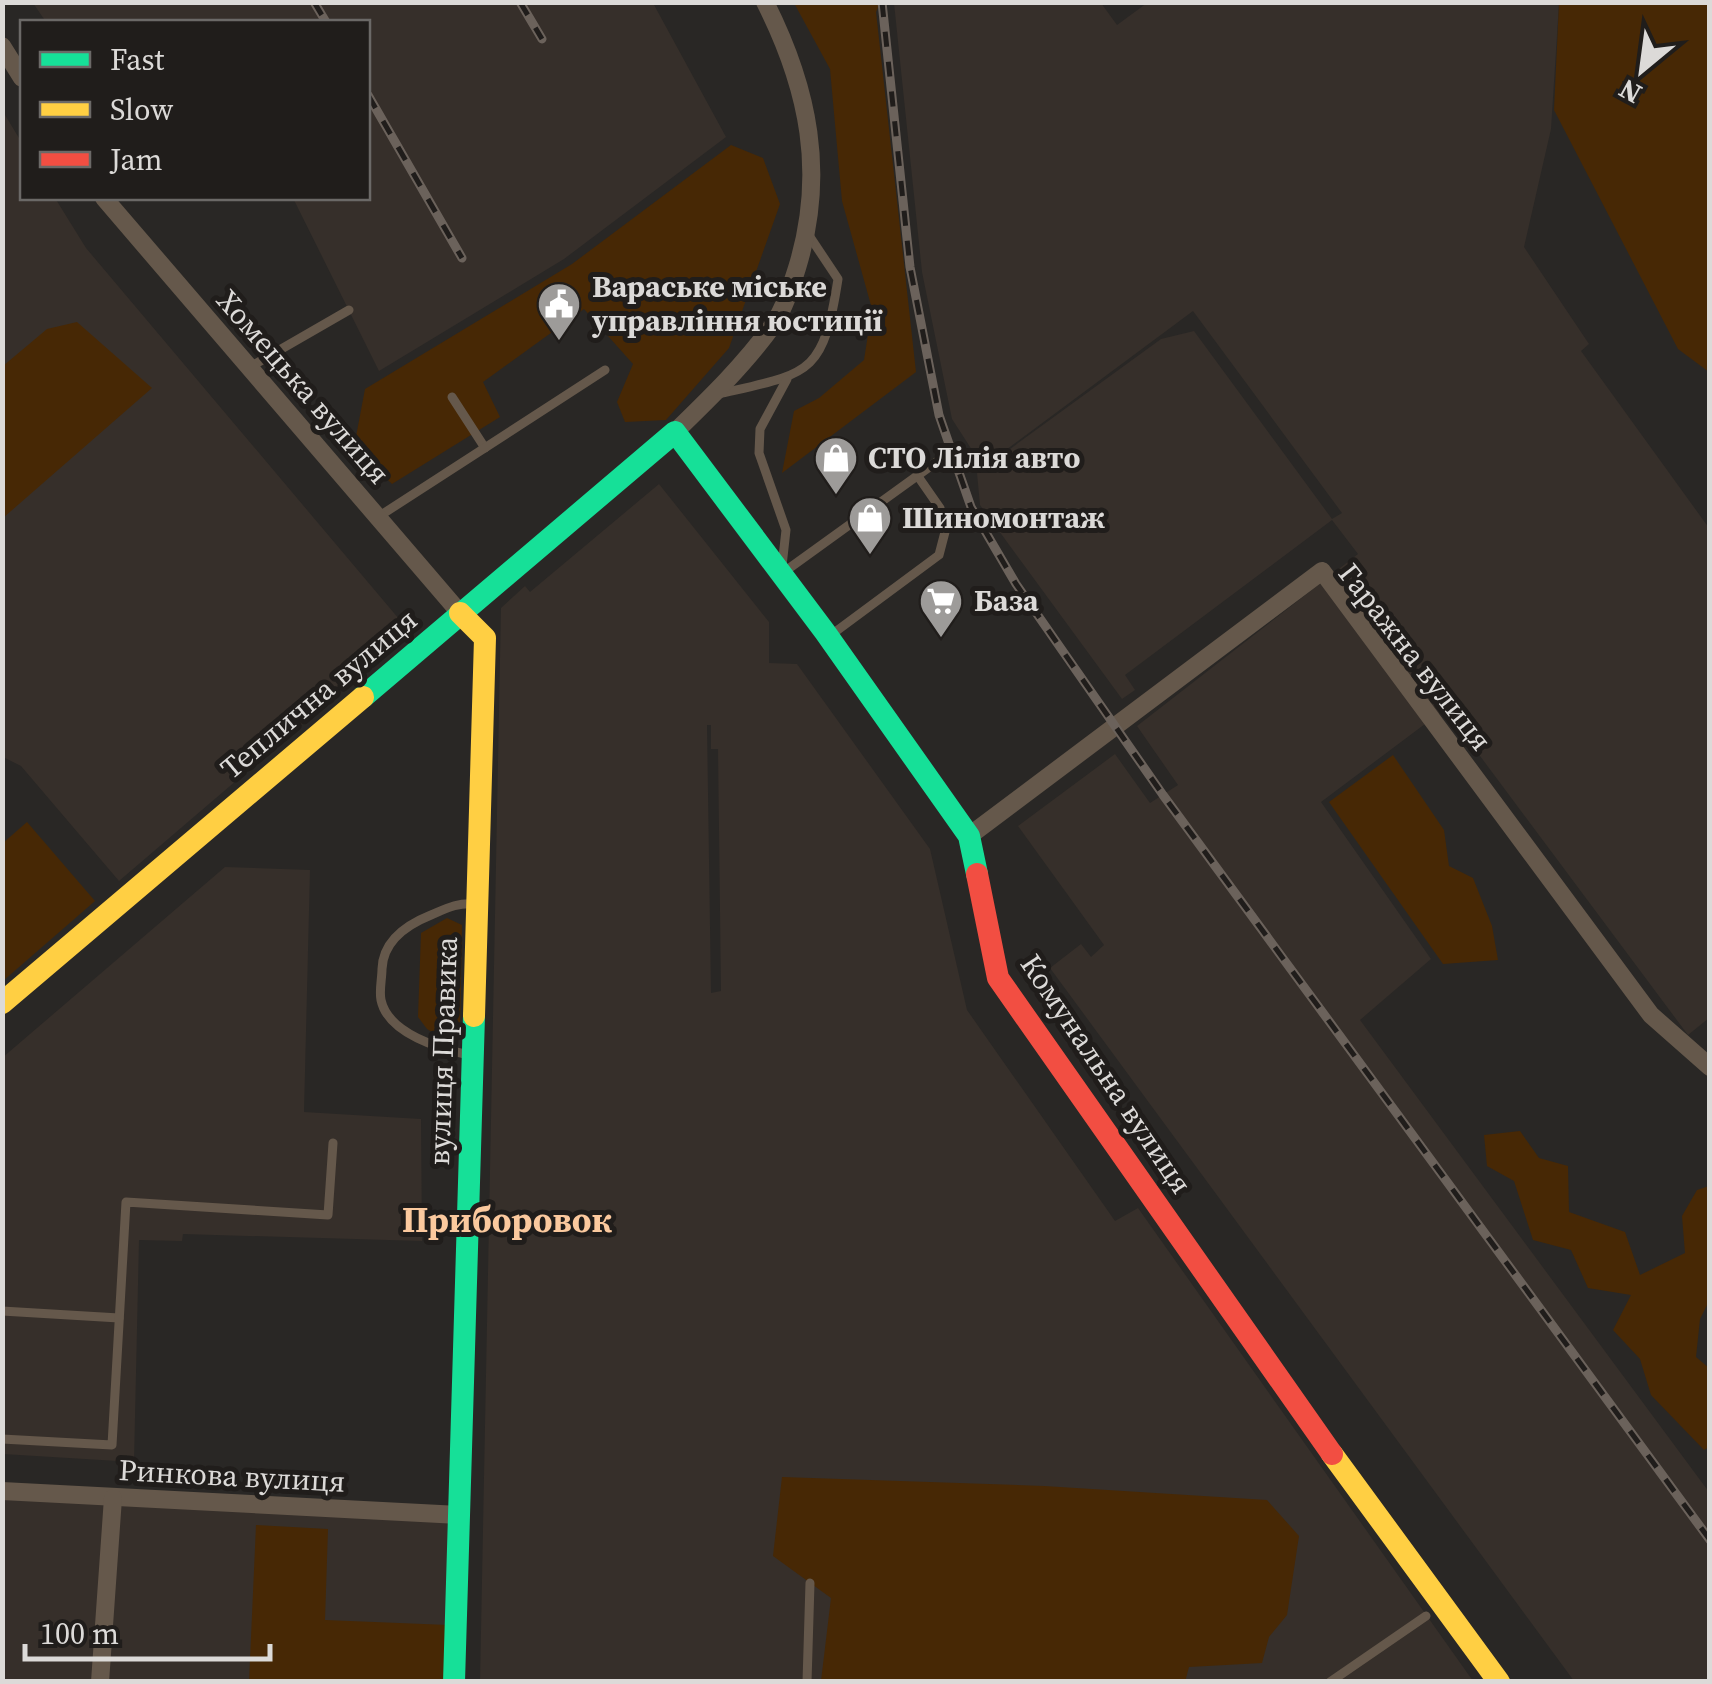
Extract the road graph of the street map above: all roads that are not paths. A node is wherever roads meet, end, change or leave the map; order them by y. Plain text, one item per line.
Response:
1 (765, 2) edge
2 (2, 46) edge
3 (20, 75) edge
4 (106, 200) edge
5 (808, 234) junction
6 (349, 310) dead end
7 (250, 367) junction
8 (606, 370) dead end
9 (788, 378) junction
10 (712, 396) junction
11 (452, 397) dead end
12 (675, 432) junction
13 (485, 448) junction
14 (953, 450) dead end
15 (917, 474) junction
16 (378, 517) junction
17 (782, 574) junction
18 (460, 613) junction
19 (829, 637) junction
20 (969, 836) junction
21 (477, 904) junction
22 (2, 1004) edge
23 (473, 1056) junction
24 (1708, 1063) edge
25 (332, 1143) dead end
26 (2, 1311) edge
27 (119, 1318) junction
28 (2, 1439) edge
29 (2, 1491) edge
30 (112, 1498) junction
31 (459, 1515) junction
32 (810, 1583) dead end
33 (1426, 1616) dead end
34 (100, 1682) edge
35 (454, 1682) edge
36 (807, 1682) edge
37 (1330, 1682) edge
38 (1499, 1682) edge

1 - 5 street
2 - 3 street
4 - 7 street, Хомецька вулиця
5 - 9 lane
5 - 10 street
6 - 7 lane
7 - 16 street, Хомецька вулиця
8 - 13 lane
9 - 10 lane
9 - 17 lane
10 - 12 street
11 - 13 lane
12 - 17 street, Комунальна вулиця
12 - 18 street, Теплична вулиця
13 - 16 lane
14 - 15 lane
15 - 17 lane
15 - 19 lane
16 - 18 street, Хомецька вулиця
17 - 19 street, Комунальна вулиця
18 - 21 street, вулиця Правика
18 - 22 street, Теплична вулиця
19 - 20 street, Комунальна вулиця
20 - 24 street, Гаражна вулиця
20 - 38 street, Комунальна вулиця
21 - 23 street, вулиця Правика
21 - 23 lane
23 - 31 street, вулиця Правика
25 - 27 lane
26 - 27 lane
27 - 28 lane
29 - 30 street, Ринкова вулиця
30 - 31 street, Ринкова вулиця
30 - 34 street
31 - 35 street, вулиця Правика
32 - 36 lane
33 - 37 lane

